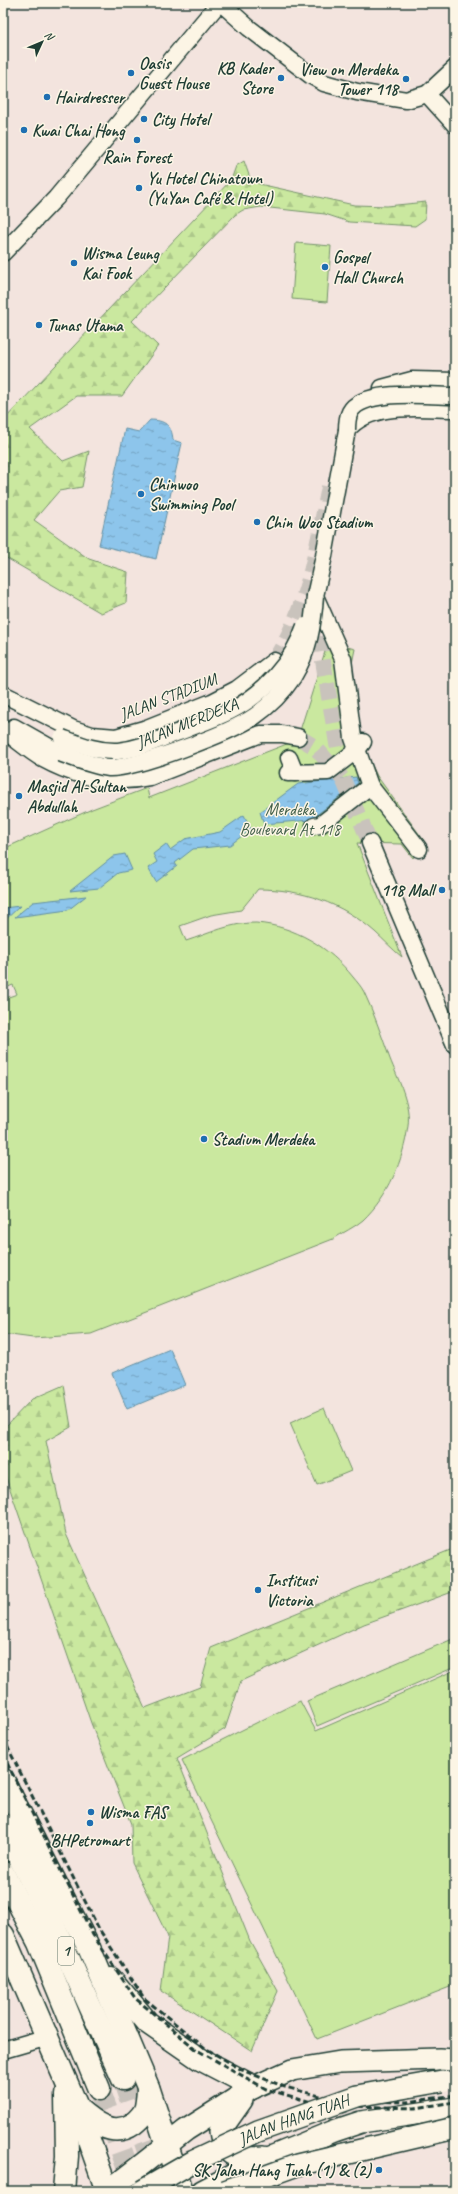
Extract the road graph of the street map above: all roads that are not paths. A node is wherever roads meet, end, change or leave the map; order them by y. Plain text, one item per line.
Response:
1 (220, 3) edge
2 (455, 68) edge
3 (427, 94) junction
4 (455, 125) edge
5 (3, 253) edge
6 (455, 381) edge
7 (382, 388) dead end
8 (455, 396) edge
9 (455, 409) edge
10 (347, 430) junction
11 (315, 596) junction
12 (274, 662) tunnel mouth
13 (3, 694) edge
14 (3, 697) edge
15 (3, 721) edge
16 (3, 730) edge
17 (298, 737) tunnel mouth
18 (61, 745) junction
19 (360, 746) junction
20 (291, 768) dead end
21 (370, 786) junction
22 (314, 826) dead end
23 (370, 843) tunnel mouth
24 (419, 849) dead end
25 (455, 1045) edge
26 (3, 1780) edge
27 (3, 1825) edge
28 (3, 1873) edge
29 (3, 1935) edge
30 (90, 1950) junction
31 (48, 2037) junction
32 (3, 2050) edge
33 (455, 2060) edge
34 (123, 2079) tunnel mouth
35 (448, 2080) edge
36 (66, 2085) junction
37 (148, 2087) junction
38 (254, 2087) junction
39 (99, 2089) tunnel mouth
40 (455, 2108) edge
41 (78, 2109) junction
42 (455, 2128) edge
43 (310, 2141) junction
44 (167, 2143) junction
45 (274, 2156) junction
46 (64, 2191) edge
47 (108, 2191) edge
48 (142, 2191) edge
49 (182, 2191) edge
50 (202, 2191) edge
51 (225, 2191) edge
52 (257, 2191) edge

1 - 3 street
1 - 5 street
2 - 3 street
3 - 4 street
6 - 7 street
8 - 10 street, JALAN MERDEKA, bridge
9 - 10 street
10 - 11 street, JALAN MERDEKA
11 - 18 street, JALAN MERDEKA, bridge
11 - 19 street
12 - 13 street, JALAN STADIUM
14 - 18 street, JALAN MERDEKA
15 - 18 street, JALAN MERDEKA
16 - 17 street
19 - 20 street
19 - 21 street
21 - 22 street
21 - 24 street
23 - 25 street
26 - 30 highway
27 - 34 highway, 1
28 - 39 highway, 1
29 - 31 highway
30 - 37 highway
30 - 38 highway
31 - 32 street
31 - 36 highway
33 - 38 main road
35 - 48 main road, JALAN HANG TUAH, bridge
36 - 41 highway
36 - 46 highway
37 - 41 highway
37 - 44 highway
38 - 44 main road
38 - 45 main road
40 - 43 main road, JALAN HANG TUAH
41 - 47 highway
42 - 51 main road, bridge
43 - 45 main road, JALAN HANG TUAH
43 - 52 highway
44 - 47 main road
44 - 49 highway
45 - 50 main road, JALAN HANG TUAH

